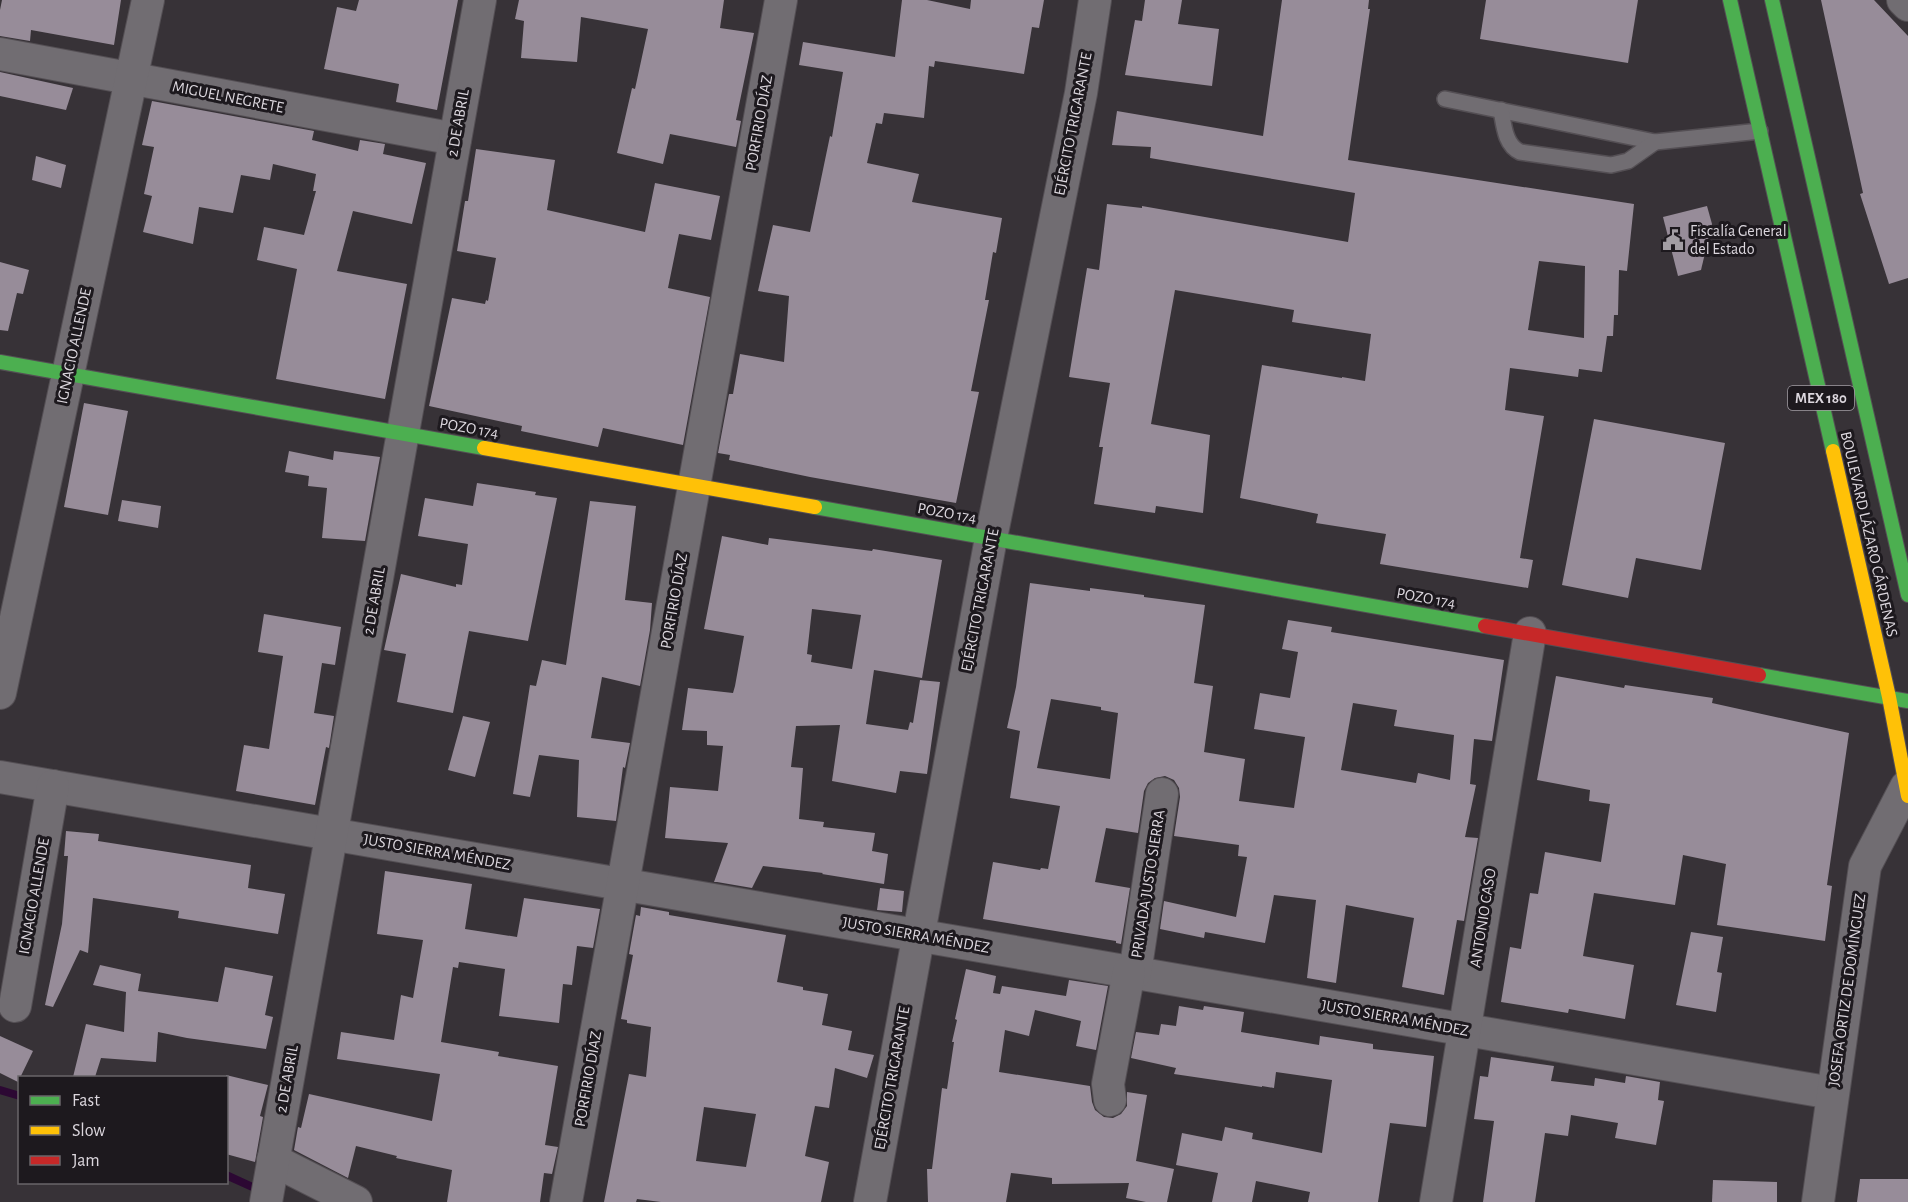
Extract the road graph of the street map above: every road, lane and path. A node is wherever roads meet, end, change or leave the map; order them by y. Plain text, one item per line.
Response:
1 (148, 0) edge
2 (480, 0) edge
3 (781, 0) edge
4 (1095, 0) edge
5 (1730, 0) edge
6 (1772, 0) edge
7 (1903, 0) edge
8 (1908, 5) edge
9 (0, 54) edge
10 (131, 78) junction
11 (1445, 99) dead end
12 (1501, 110) junction
13 (1760, 131) junction
14 (455, 139) junction
15 (1655, 142) junction
16 (0, 362) edge
17 (68, 374) junction
18 (404, 434) junction
19 (695, 485) junction
20 (991, 537) junction
21 (1908, 592) edge
22 (1530, 633) junction
23 (0, 693) edge
24 (1889, 697) junction
25 (1908, 701) edge
26 (0, 777) edge
27 (53, 786) junction
28 (1907, 792) edge
29 (1162, 795) dead end
30 (332, 834) junction
31 (623, 884) junction
32 (918, 935) junction
33 (1132, 972) junction
34 (15, 1006) dead end
35 (1464, 1030) junction
36 (1832, 1093) junction
37 (1110, 1100) dead end
38 (270, 1179) edge
39 (357, 1202) edge
40 (566, 1202) edge
41 (870, 1202) edge
42 (1436, 1202) edge
43 (1818, 1202) edge

1 - 10 street, IGNACIO ALLENDE
2 - 14 street, 2 DE ABRIL
3 - 19 street, PORFIRIO DÍAZ
4 - 20 street, EJÉRCITO TRIGARANTE
5 - 13 street, BOULEVARD LÁZARO CÁRDENAS / MEX 180
6 - 21 street, BOULEVARD LÁZARO CÁRDENAS / MEX 180
7 - 8 street
9 - 10 street, MIGUEL NEGRETE
10 - 14 street, MIGUEL NEGRETE
10 - 17 street, IGNACIO ALLENDE
11 - 12 lane
12 - 15 lane
12 - 15 lane
13 - 15 lane
13 - 24 street, BOULEVARD LÁZARO CÁRDENAS / MEX 180
14 - 18 street, 2 DE ABRIL
16 - 17 street, POZO 174
17 - 18 street, POZO 174
17 - 23 street, IGNACIO ALLENDE
18 - 19 street, POZO 174
18 - 30 street, 2 DE ABRIL
19 - 20 street, POZO 174
19 - 31 street, PORFIRIO DÍAZ
20 - 22 street, POZO 174
20 - 32 street, EJÉRCITO TRIGARANTE
22 - 24 street, POZO 174
22 - 35 street, ANTONIO CASO
24 - 25 street, POZO 174
24 - 28 street, BOULEVARD LÁZARO CÁRDENAS / MEX 180
26 - 27 street, JUSTO SIERRA MÉNDEZ
27 - 30 street, JUSTO SIERRA MÉNDEZ
27 - 34 street, IGNACIO ALLENDE
28 - 36 street, JOSEFA ORTIZ DE DOMÍNGUEZ
29 - 33 street, PRIVADA JUSTO SIERRA
30 - 31 street, JUSTO SIERRA MÉNDEZ
30 - 38 street, 2 DE ABRIL
31 - 32 street, JUSTO SIERRA MÉNDEZ
31 - 40 street, PORFIRIO DÍAZ
32 - 33 street, JUSTO SIERRA MÉNDEZ
32 - 41 street, EJÉRCITO TRIGARANTE
33 - 35 street, JUSTO SIERRA MÉNDEZ
33 - 37 street, PRIVADA JUSTO SIERRA
35 - 36 street, JUSTO SIERRA MÉNDEZ
35 - 42 street, ANTONIO CASO
36 - 43 street, JOSEFA ORTIZ DE DOMÍNGUEZ
38 - 39 street

